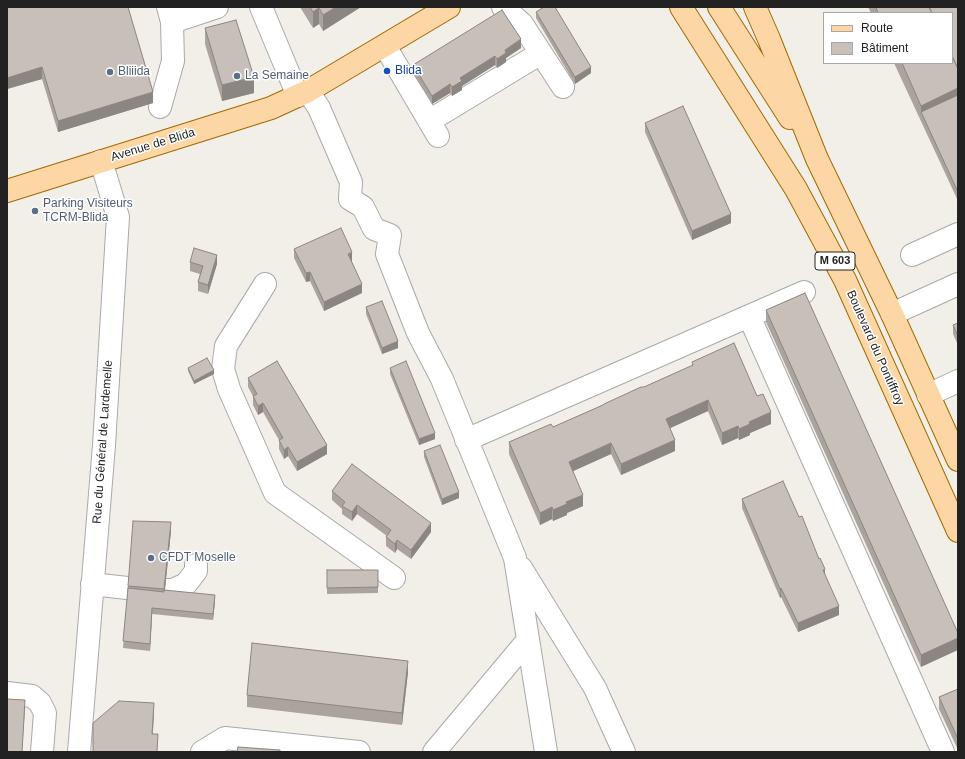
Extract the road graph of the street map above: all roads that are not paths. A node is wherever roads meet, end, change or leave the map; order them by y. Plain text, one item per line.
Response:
1 (217, 7) edge
2 (261, 7) edge
3 (449, 7) edge
4 (503, 7) edge
5 (681, 7) edge
6 (719, 7) edge
7 (755, 7) edge
8 (170, 14) edge
9 (385, 46) junction
10 (541, 53) junction
11 (563, 87) dead end
12 (303, 94) junction
13 (160, 107) dead end
14 (817, 159) junction
15 (101, 161) junction
16 (8, 189) edge
17 (958, 234) edge
18 (912, 255) dead end
19 (265, 284) dead end
20 (958, 284) edge
21 (804, 292) edge
22 (892, 314) junction
23 (749, 316) junction
24 (958, 380) edge
25 (928, 395) junction
26 (466, 440) junction
27 (958, 460) edge
28 (958, 531) edge
29 (515, 558) junction
30 (196, 565) dead end
31 (394, 578) dead end
32 (92, 584) junction
33 (127, 588) edge
34 (167, 590) edge
35 (528, 640) junction
36 (7, 693) edge
37 (42, 752) edge
38 (79, 752) edge
39 (202, 752) edge
40 (359, 752) edge
41 (434, 752) edge
42 (546, 752) edge
43 (624, 752) edge
44 (943, 752) edge

1 - 8 street
2 - 12 street
3 - 9 main road, Avenue de Blida
4 - 10 street
5 - 28 main road, Boulevard du Pontiffroy / M 603
6 - 14 main road, M 603
7 - 14 main road, M 603
8 - 13 street
9 - 10 street
9 - 12 main road, Avenue de Blida
10 - 11 street
12 - 15 main road, Avenue de Blida
12 - 26 street
14 - 22 main road, M 603
15 - 16 main road, Avenue de Blida
15 - 32 street, Rue du Général de Lardemelle
17 - 18 street
19 - 31 street
20 - 22 street
21 - 23 street
22 - 25 main road, M 603
23 - 26 street
23 - 44 street
24 - 25 street
25 - 27 main road, M 603
26 - 29 street
29 - 35 street
29 - 43 street
30 - 34 street
32 - 33 street
32 - 38 street, Rue du Général de Lardemelle
35 - 41 street
35 - 42 street
36 - 37 street
39 - 40 street

